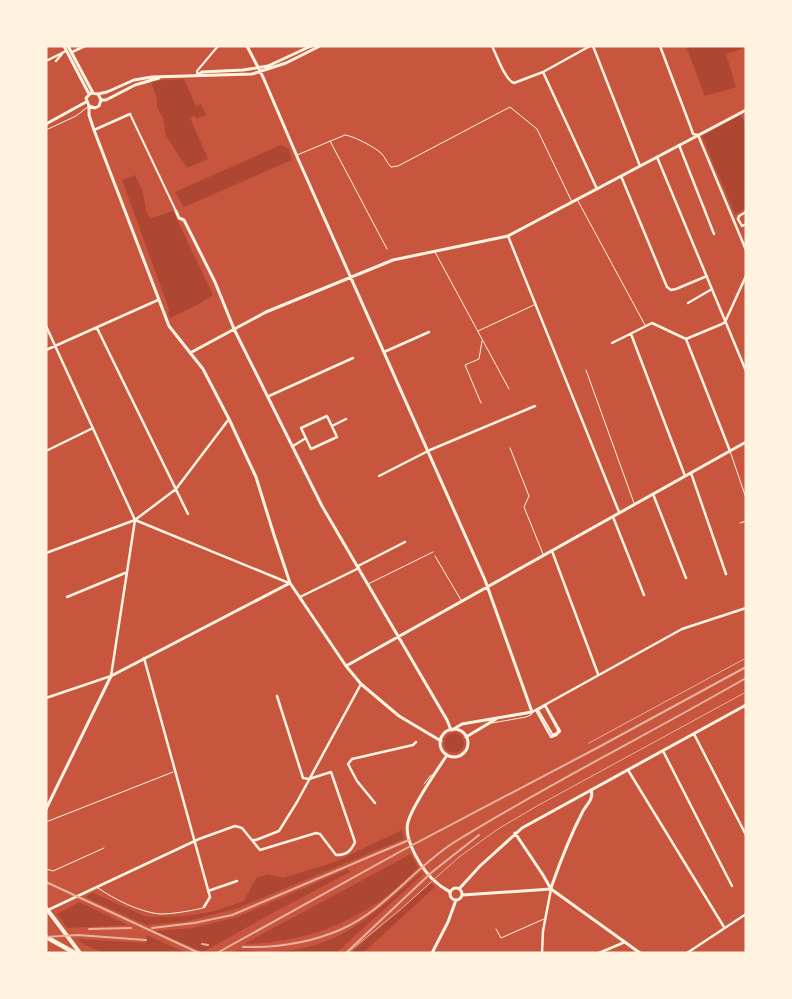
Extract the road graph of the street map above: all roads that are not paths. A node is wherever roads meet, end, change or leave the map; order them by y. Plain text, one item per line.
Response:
1 (64, 46) edge
2 (68, 46) edge
3 (85, 46) edge
4 (218, 46) edge
5 (247, 46) edge
6 (297, 46) edge
7 (310, 46) edge
8 (320, 46) edge
9 (492, 46) edge
10 (592, 46) edge
11 (660, 46) edge
12 (65, 52) junction
13 (72, 52) junction
14 (300, 52) junction
15 (47, 61) edge
16 (56, 62) dead end
17 (258, 68) junction
18 (260, 72) junction
19 (543, 72) junction
20 (197, 75) junction
21 (170, 77) junction
22 (91, 94) junction
23 (98, 94) junction
24 (101, 100) junction
25 (87, 104) junction
26 (745, 112) edge
27 (130, 114) joint
28 (46, 124) edge
29 (46, 130) edge
30 (94, 130) junction
31 (698, 135) junction
32 (330, 141) junction
33 (679, 145) junction
34 (295, 153) junction
35 (657, 157) junction
36 (640, 166) junction
37 (621, 176) junction
38 (597, 188) junction
39 (577, 200) junction
40 (572, 202) junction
41 (176, 211) joint
42 (746, 212) edge
43 (746, 224) edge
44 (714, 234) dead end
45 (508, 236) junction
46 (387, 249) dead end
47 (746, 250) edge
48 (435, 252) junction
49 (707, 276) junction
50 (746, 276) edge
51 (350, 277) junction
52 (712, 289) junction
53 (158, 300) junction
54 (688, 303) dead end
55 (534, 305) junction
56 (725, 322) junction
57 (46, 326) edge
58 (645, 326) junction
59 (97, 328) junction
60 (234, 329) junction
61 (429, 332) dead end
62 (478, 332) junction
63 (631, 334) junction
64 (686, 339) junction
65 (482, 341) junction
66 (612, 343) dead end
67 (55, 346) junction
68 (46, 350) edge
69 (384, 352) junction
70 (190, 353) junction
71 (353, 358) dead end
72 (586, 370) dead end
73 (746, 371) edge
74 (509, 389) dead end
75 (269, 396) junction
76 (482, 403) dead end
77 (535, 406) dead end
78 (229, 419) junction
79 (346, 419) dead end
80 (332, 426) junction
81 (93, 428) junction
82 (306, 438) junction
83 (746, 442) edge
84 (292, 446) junction
85 (510, 448) dead end
86 (46, 451) edge
87 (730, 451) junction
88 (428, 452) junction
89 (691, 473) junction
90 (379, 476) dead end
91 (685, 476) junction
92 (176, 489) junction
93 (653, 494) junction
94 (746, 498) edge
95 (634, 504) junction
96 (619, 512) junction
97 (188, 514) dead end
98 (612, 516) junction
99 (135, 520) junction
100 (746, 521) edge
101 (740, 523) dead end
102 (405, 542) dead end
103 (552, 550) junction
104 (433, 552) dead end
105 (46, 553) edge
106 (543, 555) junction
107 (435, 556) dead end
108 (358, 567) junction
109 (126, 573) junction
110 (726, 574) dead end
111 (686, 578) dead end
112 (290, 583) junction
113 (367, 584) junction
114 (487, 585) junction
115 (644, 595) dead end
116 (67, 597) dead end
117 (299, 597) junction
118 (461, 600) junction
119 (746, 608) edge
120 (397, 636) junction
121 (144, 658) junction
122 (346, 666) junction
123 (598, 674) junction
124 (111, 676) junction
125 (361, 684) junction
126 (277, 696) dead end
127 (46, 698) edge
128 (545, 705) junction
129 (746, 705) edge
130 (535, 711) junction
131 (496, 718) junction
132 (486, 725) junction
133 (452, 730) junction
134 (694, 734) junction
135 (466, 737) junction
136 (441, 741) junction
137 (416, 742) dead end
138 (663, 751) junction
139 (447, 755) junction
140 (628, 770) junction
141 (176, 771) junction
142 (434, 775) junction
143 (309, 779) junction
144 (424, 784) dead end
145 (591, 790) junction
146 (375, 803) dead end
147 (46, 809) edge
148 (46, 822) edge
149 (514, 833) junction
150 (746, 835) edge
151 (253, 840) junction
152 (195, 841) junction
153 (104, 848) dead end
154 (46, 869) edge
155 (237, 881) dead end
156 (732, 886) dead end
157 (97, 887) junction
158 (459, 889) junction
159 (551, 889) junction
160 (208, 891) junction
161 (450, 892) junction
162 (462, 895) junction
163 (456, 900) junction
164 (204, 907) joint
165 (47, 909) edge
166 (746, 914) edge
167 (545, 919) junction
168 (724, 927) junction
169 (496, 929) dead end
170 (46, 937) edge
171 (625, 942) junction
172 (75, 953) edge
173 (80, 953) edge
174 (432, 953) edge
175 (542, 953) edge
176 (600, 953) edge
177 (640, 953) edge
178 (686, 953) edge

1 - 12 street
2 - 13 street
3 - 13 street
4 - 20 street
5 - 17 street
6 - 14 street
7 - 14 street
8 - 18 street
9 - 19 street
10 - 19 street
10 - 36 street
11 - 31 street
12 - 13 street
12 - 15 street
12 - 16 street
12 - 22 street
13 - 22 street
14 - 17 street
17 - 18 street
17 - 20 street
18 - 20 street
18 - 34 street
19 - 38 street
20 - 21 street
21 - 23 street
21 - 24 street
22 - 23 street
22 - 25 street
23 - 24 street
24 - 25 street
25 - 28 street
25 - 29 lane
25 - 30 street
26 - 31 street
27 - 30 street
27 - 41 street
30 - 53 street
31 - 33 street
31 - 47 street
32 - 34 lane
32 - 40 lane
32 - 46 lane
33 - 35 street
33 - 44 street
34 - 51 street
35 - 36 street
35 - 49 street
36 - 37 street
37 - 38 street
37 - 49 street
38 - 39 street
39 - 40 street
39 - 58 lane
40 - 45 street
41 - 60 street
42 - 43 street
45 - 48 street
45 - 55 street
48 - 51 street
48 - 62 lane
49 - 52 street
50 - 56 street
51 - 60 street
51 - 69 street
52 - 54 street
52 - 56 street
53 - 59 street
53 - 70 street
55 - 62 lane
55 - 96 street
56 - 64 street
56 - 73 street
57 - 67 street
58 - 63 street
58 - 64 street
59 - 67 street
59 - 92 street
60 - 70 street
60 - 75 street
61 - 69 street
62 - 65 lane
63 - 66 street
63 - 91 street
64 - 87 street
65 - 74 lane
65 - 76 lane
67 - 68 street
67 - 81 street
69 - 88 street
70 - 78 street
71 - 75 street
72 - 95 lane
75 - 84 street
77 - 88 street
78 - 92 street
78 - 112 street
79 - 80 street
80 - 82 street
80 - 82 street
81 - 86 street
81 - 99 street
82 - 84 street
83 - 87 street
84 - 108 street
85 - 106 lane
87 - 89 street
87 - 94 lane
88 - 90 street
88 - 114 street
89 - 91 street
89 - 110 street
91 - 93 street
92 - 97 street
92 - 99 street
93 - 95 street
93 - 111 street
95 - 96 street
96 - 98 street
98 - 103 street
98 - 115 street
99 - 105 street
99 - 109 street
99 - 112 street
100 - 101 lane
102 - 108 street
103 - 106 street
103 - 123 street
104 - 113 lane
106 - 114 street
107 - 118 lane
108 - 113 street
108 - 117 street
109 - 116 street
109 - 124 street
112 - 117 street
112 - 121 street
113 - 120 street
114 - 118 street
114 - 130 street
117 - 122 street
118 - 120 street
119 - 123 street
120 - 122 street
120 - 133 street
121 - 124 street
121 - 141 street
122 - 125 street
123 - 128 street
124 - 127 street
124 - 147 street
125 - 136 street
125 - 143 street
126 - 143 street
128 - 130 street
128 - 130 street
129 - 134 street
130 - 130 street
130 - 131 street
130 - 132 lane
131 - 132 street
131 - 133 street
132 - 135 street
133 - 135 street
133 - 136 street
134 - 138 street
134 - 150 street
135 - 139 street
136 - 139 street
137 - 146 street
138 - 140 street
138 - 156 street
139 - 142 street
140 - 145 street
140 - 168 street
141 - 148 lane
141 - 152 street
142 - 144 lane
142 - 161 street
143 - 151 street
143 - 151 street
145 - 149 street
145 - 159 street
149 - 158 street
149 - 159 street
151 - 152 street
152 - 157 street
152 - 160 street
153 - 154 lane
155 - 160 street
157 - 164 lane
157 - 165 street
158 - 161 street
158 - 162 street
159 - 162 street
159 - 167 street
159 - 171 street
160 - 164 street
161 - 163 street
162 - 163 street
163 - 174 street
165 - 173 main road
166 - 168 street
167 - 169 lane
167 - 175 street
168 - 178 street
170 - 172 highway
171 - 176 street
171 - 177 street

